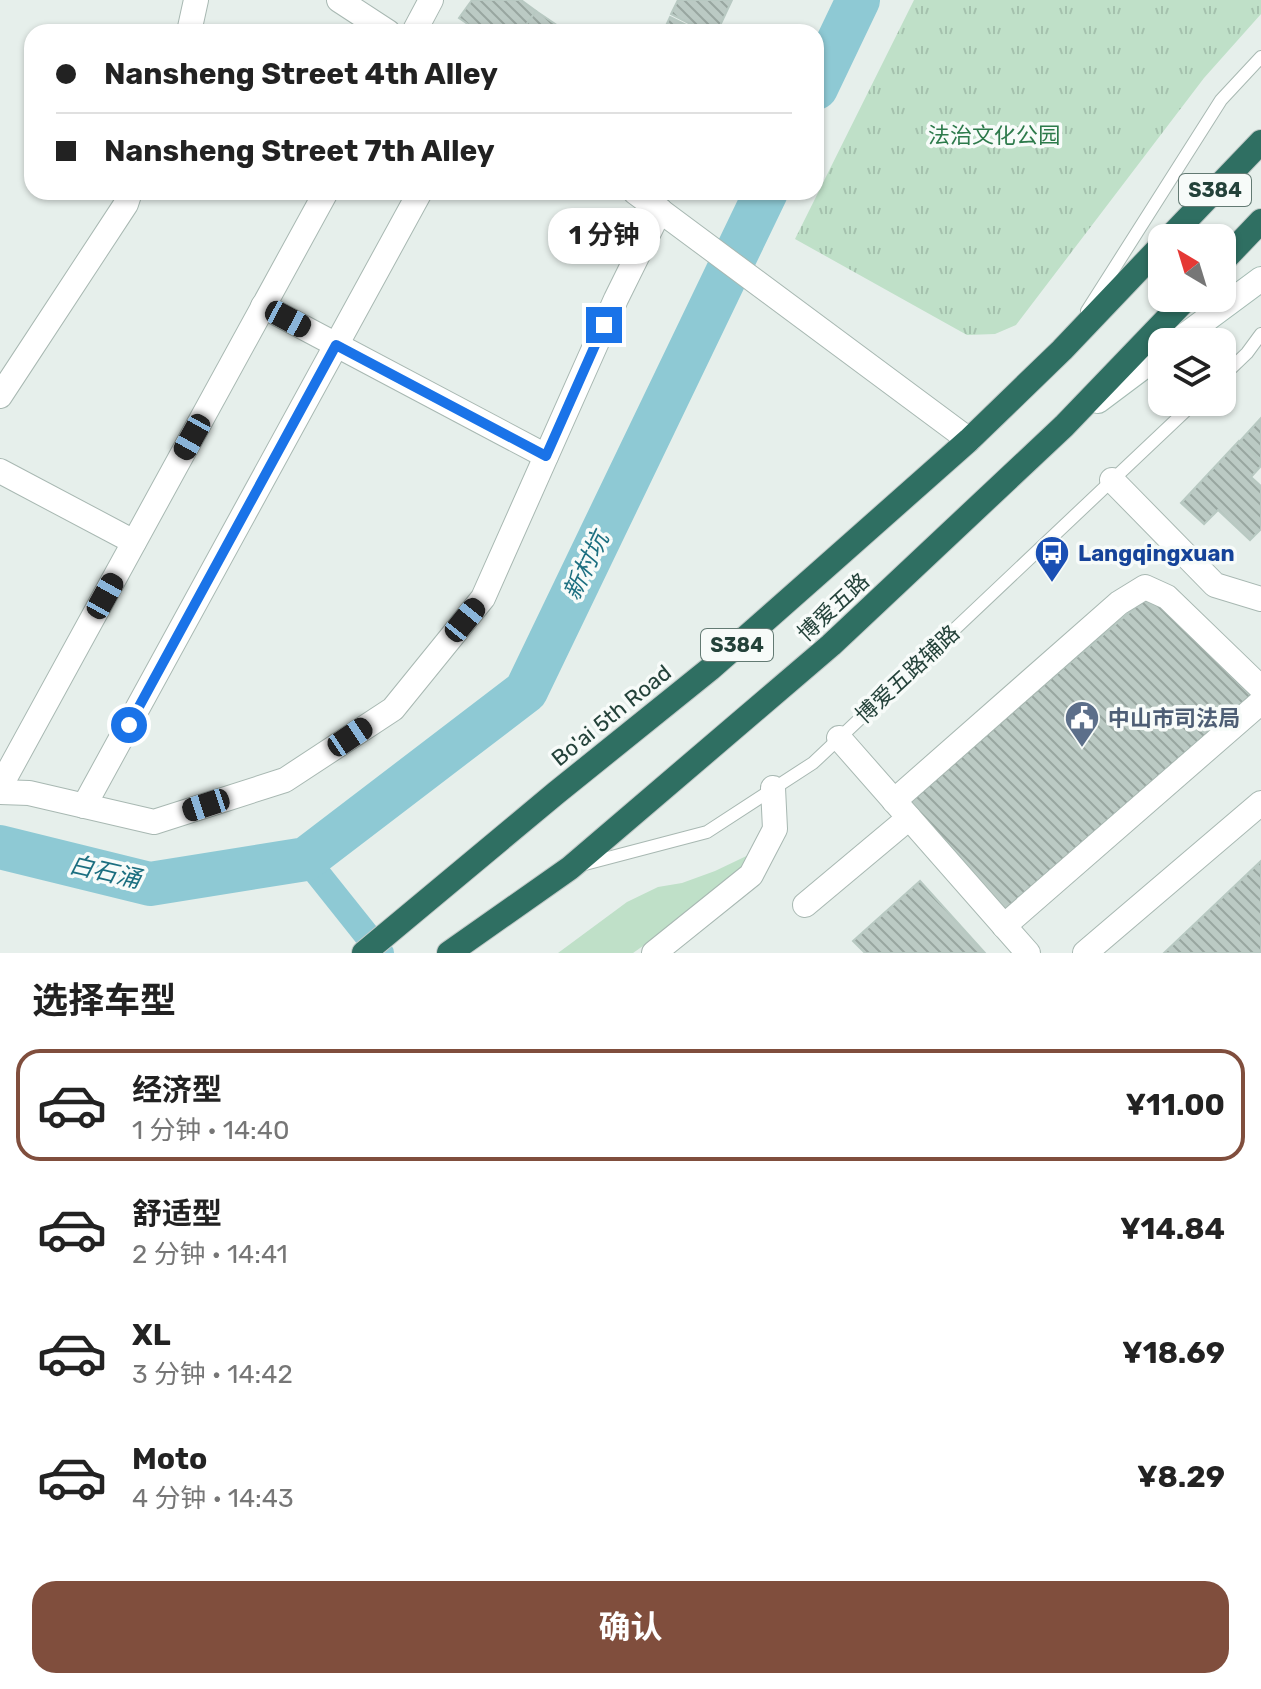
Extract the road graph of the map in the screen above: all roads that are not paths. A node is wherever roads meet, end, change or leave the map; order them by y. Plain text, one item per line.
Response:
1 (196, 0) edge
2 (339, 0) edge
3 (431, 0) edge
4 (191, 24) edge
5 (376, 24) edge
6 (418, 24) edge
7 (1261, 57) edge
8 (1261, 142) edge
9 (127, 200) edge
10 (322, 200) edge
11 (416, 200) edge
12 (646, 200) edge
13 (660, 210) junction
14 (1261, 221) edge
15 (1182, 224) edge
16 (1236, 247) edge
17 (1148, 260) edge
18 (1261, 279) edge
19 (263, 306) junction
20 (1174, 312) edge
21 (1195, 328) edge
22 (1261, 334) edge
23 (336, 345) junction
24 (1062, 350) junction
25 (1148, 363) edge
26 (1236, 364) edge
27 (0, 396) edge
28 (1180, 416) edge
29 (1064, 426) junction
30 (969, 440) junction
31 (546, 456) junction
32 (0, 471) edge
33 (1112, 480) junction
34 (134, 542) junction
35 (1261, 599) edge
36 (1261, 688) edge
37 (1261, 702) edge
38 (839, 738) junction
39 (773, 788) junction
40 (0, 789) edge
41 (1261, 803) edge
42 (84, 806) junction
43 (902, 809) junction
44 (570, 868) junction
45 (805, 905) dead end
46 (1004, 926) junction
47 (458, 951) edge
48 (364, 953) edge
49 (654, 953) edge
50 (1028, 953) edge
51 (1085, 953) edge

1 - 4 street
2 - 5 street
3 - 6 street
7 - 24 lane
8 - 15 highway, S384
9 - 27 street
10 - 19 street
11 - 23 street
12 - 13 street
13 - 30 street
13 - 31 street
14 - 16 highway, S384
17 - 24 highway, S384
18 - 21 street
19 - 23 street
19 - 34 street
20 - 29 highway, 博爱五路 / S384
22 - 26 lane
23 - 31 street
23 - 42 street
24 - 30 highway, Bo'ai 5th Road / S384
25 - 29 street
28 - 33 lane, 博爱五路辅路
29 - 44 highway, 博爱五路 / S384
30 - 48 highway, Bo'ai 5th Road / S384
31 - 42 street
32 - 34 street
33 - 35 street
33 - 38 lane, 博爱五路辅路
34 - 40 street
36 - 43 street
37 - 46 street
38 - 39 lane, 博爱五路辅路
38 - 43 street
39 - 44 lane, 博爱五路辅路
39 - 49 street
40 - 42 street
41 - 51 street
43 - 45 street
43 - 46 street
44 - 47 highway, 博爱五路 / S384
46 - 50 street

